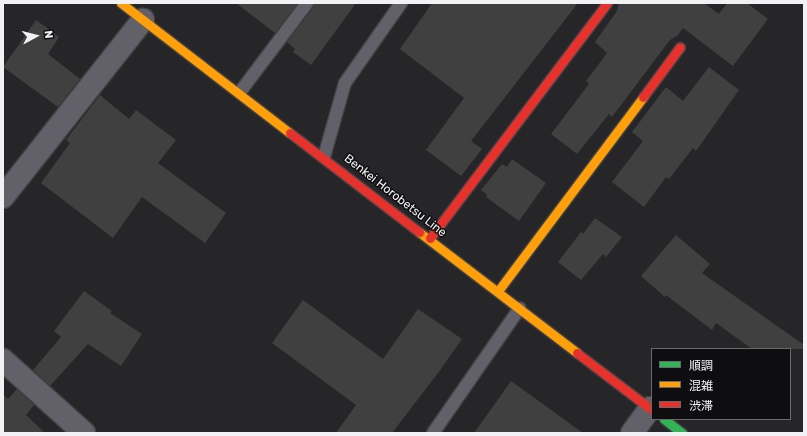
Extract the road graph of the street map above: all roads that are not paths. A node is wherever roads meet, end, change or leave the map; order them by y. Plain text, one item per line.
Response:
1 (307, 3) edge
2 (401, 3) edge
3 (607, 3) edge
4 (131, 8) edge
5 (680, 47) dead end
6 (240, 92) junction
7 (324, 158) junction
8 (3, 198) edge
9 (430, 238) junction
10 (498, 291) junction
11 (520, 308) junction
12 (3, 360) edge
13 (651, 409) edge
14 (651, 416) edge
15 (665, 420) edge
16 (84, 433) edge
17 (433, 433) edge
18 (632, 433) edge
19 (682, 433) edge

1 - 6 lane
2 - 7 lane
3 - 9 main road
4 - 6 main road, Benkei Horobetsu Line
4 - 8 street
5 - 10 main road
6 - 7 main road, Benkei Horobetsu Line
7 - 9 main road, Benkei Horobetsu Line
9 - 10 main road, Benkei Horobetsu Line
10 - 11 main road, Benkei Horobetsu Line
11 - 13 main road, Benkei Horobetsu Line
11 - 17 lane
12 - 16 street
14 - 18 street
15 - 19 main road, Benkei Horobetsu Line

